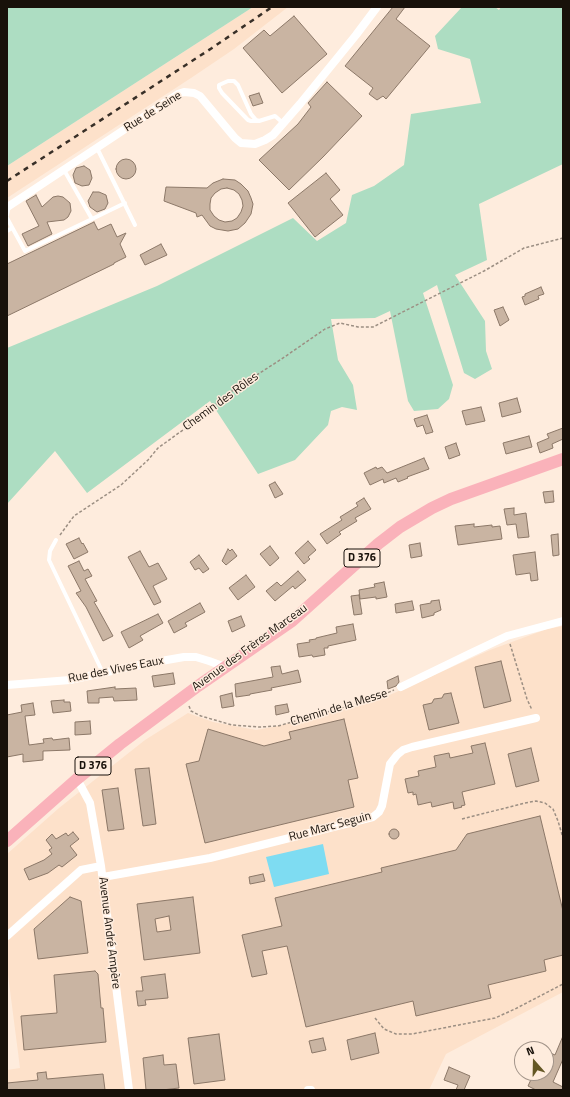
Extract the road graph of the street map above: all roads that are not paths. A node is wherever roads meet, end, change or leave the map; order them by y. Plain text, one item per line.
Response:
1 (377, 7) edge
2 (259, 121) junction
3 (283, 123) junction
4 (97, 148) junction
5 (64, 170) junction
6 (125, 203) junction
7 (9, 206) joint
8 (7, 215) edge
9 (7, 218) edge
10 (92, 219) junction
11 (135, 225) dead end
12 (12, 228) junction
13 (7, 231) edge
14 (563, 459) edge
15 (56, 540) road end
16 (563, 621) edge
17 (223, 669) junction
18 (103, 673) junction
19 (7, 685) edge
20 (401, 687) road end
21 (536, 718) road end
22 (77, 779) junction
23 (7, 841) edge
24 (101, 866) junction
25 (103, 877) junction
26 (7, 936) edge
27 (129, 1089) edge

1 - 3 street, Rue de Seine
2 - 2 lane
2 - 3 lane
3 - 4 street, Rue de Seine
4 - 5 street, Rue de Seine
4 - 6 lane
5 - 7 street, Rue de Seine
5 - 10 lane
6 - 10 lane
6 - 11 lane
7 - 8 lane
9 - 12 lane
10 - 12 lane
12 - 13 lane
14 - 17 main road, Avenue des Frères Marceau / D 376
15 - 18 lane
16 - 20 street, Chemin de la Messe
17 - 18 street, Rue des Vives Eaux
17 - 22 main road, Avenue des Frères Marceau / D 376
18 - 19 street, Rue des Vives Eaux
21 - 25 street, Rue Marc Seguin
22 - 23 main road, D 376
22 - 24 street, Avenue André Ampère
24 - 25 street, Avenue André Ampère
24 - 26 street
25 - 27 street, Avenue André Ampère

